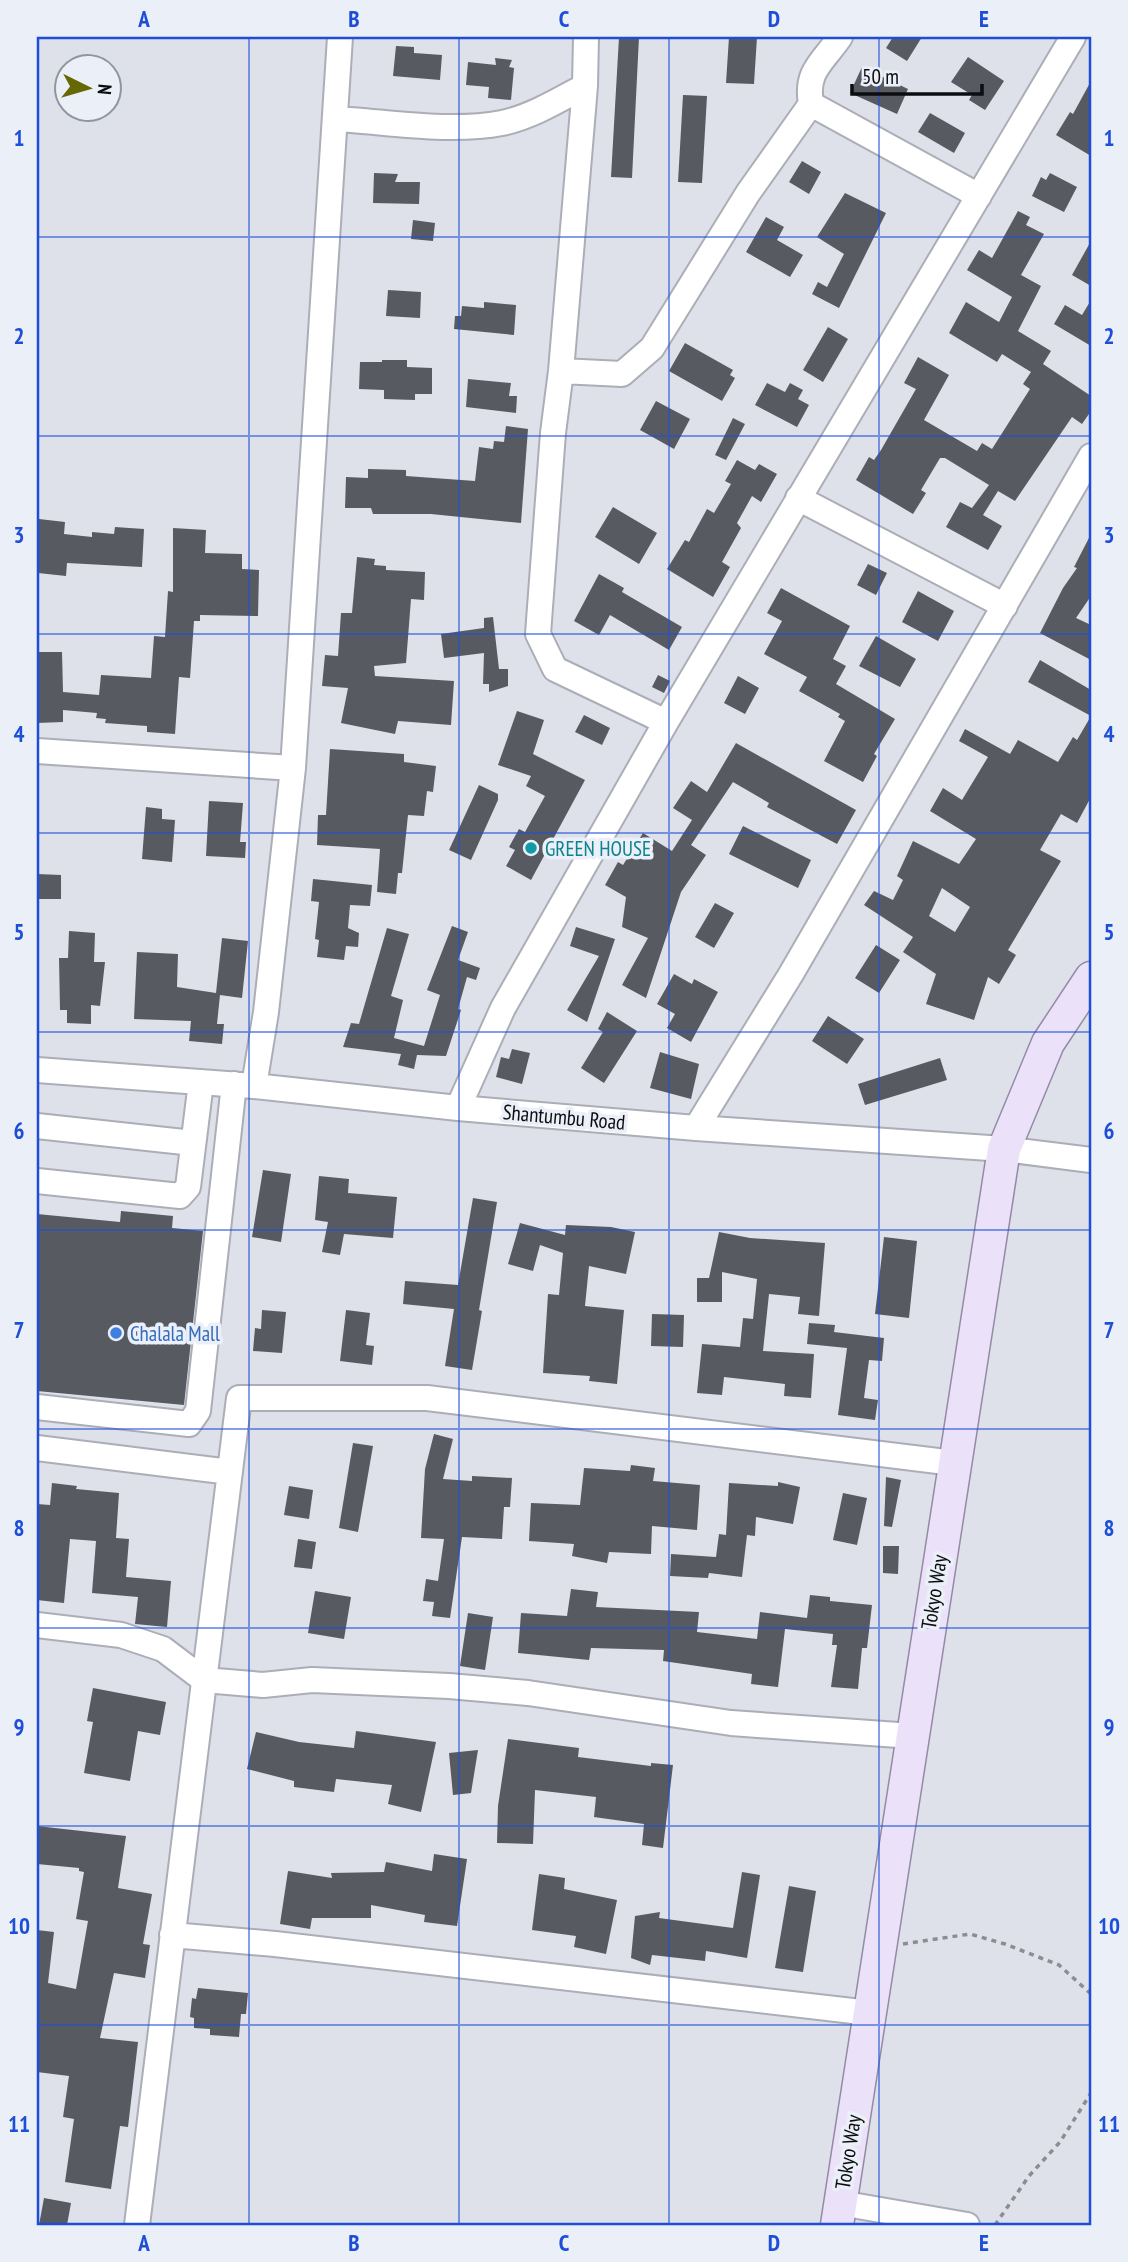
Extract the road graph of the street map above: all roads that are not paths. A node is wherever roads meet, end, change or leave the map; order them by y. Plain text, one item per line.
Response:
1 (340, 37) edge
2 (586, 37) edge
3 (840, 37) edge
4 (1073, 37) edge
5 (585, 86) junction
6 (811, 104) junction
7 (336, 119) junction
8 (979, 196) junction
9 (561, 371) junction
10 (1091, 456) edge
11 (799, 498) junction
12 (1005, 606) junction
13 (666, 722) junction
14 (37, 751) edge
15 (293, 768) junction
16 (1091, 978) edge
17 (37, 1070) edge
18 (201, 1082) junction
19 (244, 1085) junction
20 (458, 1108) junction
21 (37, 1126) edge
22 (696, 1128) junction
23 (193, 1143) junction
24 (1004, 1149) junction
25 (1091, 1160) edge
26 (37, 1181) edge
27 (37, 1406) edge
28 (37, 1448) edge
29 (954, 1463) junction
30 (230, 1472) junction
31 (37, 1625) edge
32 (204, 1679) junction
33 (912, 1736) junction
34 (172, 1935) junction
35 (870, 2013) junction
36 (839, 2214) edge
37 (136, 2225) edge
38 (967, 2225) edge

1 - 7 street
2 - 5 street
3 - 6 street
4 - 8 street
5 - 7 street
5 - 9 street
6 - 8 street
6 - 9 street
7 - 15 street
8 - 11 street
9 - 13 street
10 - 12 street
11 - 12 street
11 - 13 street
12 - 22 street
13 - 20 street
14 - 15 street
15 - 19 street
16 - 24 main road, Tokyo Way
17 - 18 street, Shantumbu Road
18 - 19 street, Shantumbu Road
18 - 23 street
19 - 20 street, Shantumbu Road
19 - 27 street
20 - 22 street, Shantumbu Road
21 - 23 street
22 - 24 street, Shantumbu Road
23 - 26 street
24 - 25 street, Shantumbu Road
24 - 29 main road, Tokyo Way
28 - 30 street
29 - 30 street
29 - 33 main road, Tokyo Way
30 - 32 street
31 - 32 street
32 - 33 street
32 - 34 street
33 - 35 main road, Tokyo Way
34 - 35 street
34 - 37 street
35 - 36 main road, Tokyo Way
36 - 38 street

